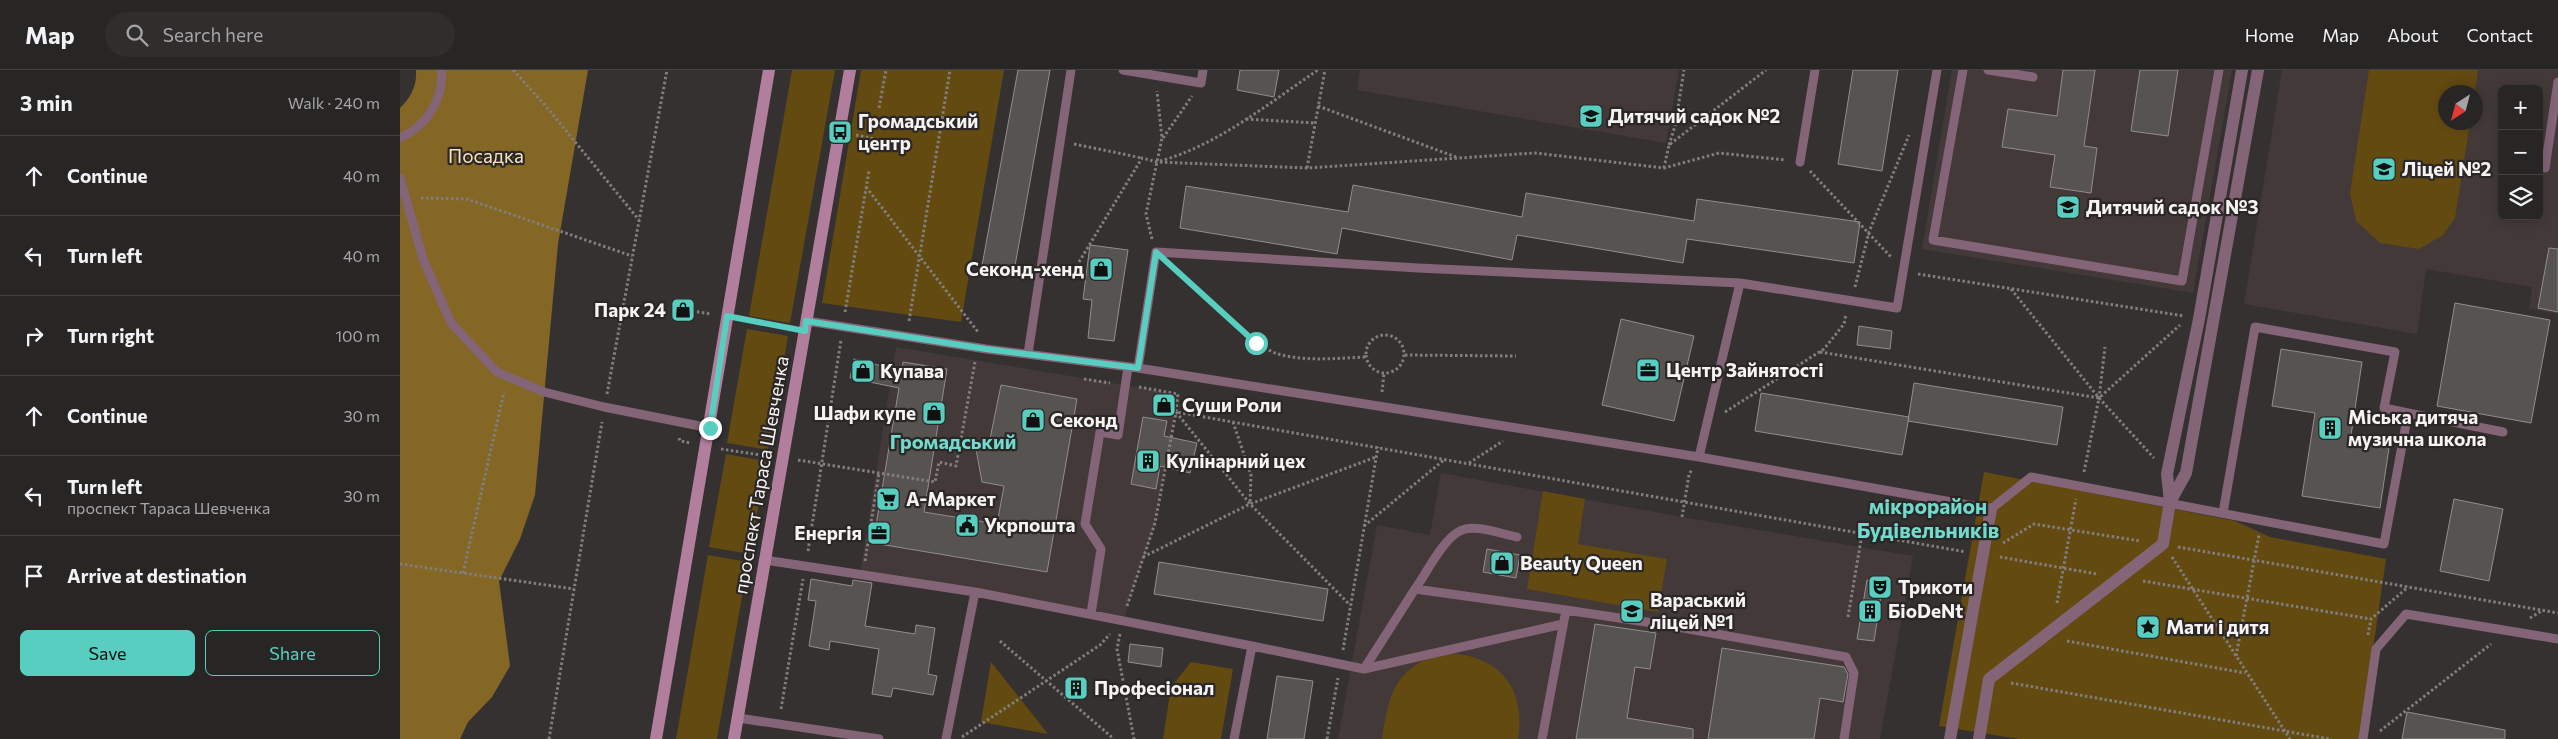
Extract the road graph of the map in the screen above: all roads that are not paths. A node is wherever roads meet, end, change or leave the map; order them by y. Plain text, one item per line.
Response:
1 (442, 70) edge
2 (769, 70) edge
3 (850, 70) edge
4 (1072, 70) edge
5 (1123, 70) edge
6 (1203, 70) edge
7 (1815, 70) edge
8 (1937, 70) edge
9 (1963, 70) edge
10 (1988, 70) edge
11 (2219, 70) edge
12 (2242, 70) edge
13 (2258, 70) edge
14 (2032, 77) dead end
15 (2558, 82) edge
16 (400, 138) edge
17 (1800, 162) road end
18 (2545, 168) dead end
19 (400, 178) edge
20 (1740, 283) junction
21 (806, 326) junction
22 (1028, 354) junction
23 (1128, 366) junction
24 (1138, 368) junction
25 (2408, 413) junction
26 (710, 428) junction
27 (2503, 432) dead end
28 (1699, 457) junction
29 (2170, 502) junction
30 (1991, 509) junction
31 (2223, 513) junction
32 (1517, 536) dead end
33 (765, 560) junction
34 (1415, 589) junction
35 (975, 592) junction
36 (1566, 610) junction
37 (1091, 614) junction
38 (1563, 624) junction
39 (2558, 639) edge
40 (1252, 646) junction
41 (1364, 669) junction
42 (738, 718) junction
43 (656, 739) edge
44 (734, 739) edge
45 (878, 739) edge
46 (946, 739) edge
47 (1234, 739) edge
48 (1542, 739) edge
49 (1844, 739) edge
50 (1950, 739) edge
51 (1979, 739) edge
52 (2363, 739) edge

1 - 16 lane
2 - 26 main road
3 - 21 main road, проспект Тараса Шевченка
4 - 22 lane
5 - 6 lane
7 - 17 lane
8 - 20 lane
9 - 11 lane
10 - 14 lane
12 - 29 street
13 - 29 street
15 - 18 lane
19 - 26 lane
20 - 24 lane
20 - 28 lane
21 - 22 lane
21 - 33 main road, проспект Тараса Шевченка
22 - 23 lane
23 - 24 lane
23 - 37 lane
24 - 28 lane
25 - 27 lane
25 - 31 lane
25 - 31 lane
26 - 43 main road
28 - 30 lane
29 - 30 lane
29 - 31 lane
29 - 51 street
30 - 50 street
32 - 34 lane
33 - 35 lane
33 - 42 main road, проспект Тараса Шевченка
34 - 36 lane
34 - 41 lane
35 - 37 lane
35 - 46 lane
36 - 38 lane
36 - 49 lane
37 - 40 lane
38 - 41 lane
38 - 48 lane
39 - 52 lane
40 - 41 lane
40 - 47 lane
42 - 44 main road, проспект Тараса Шевченка
42 - 45 lane

